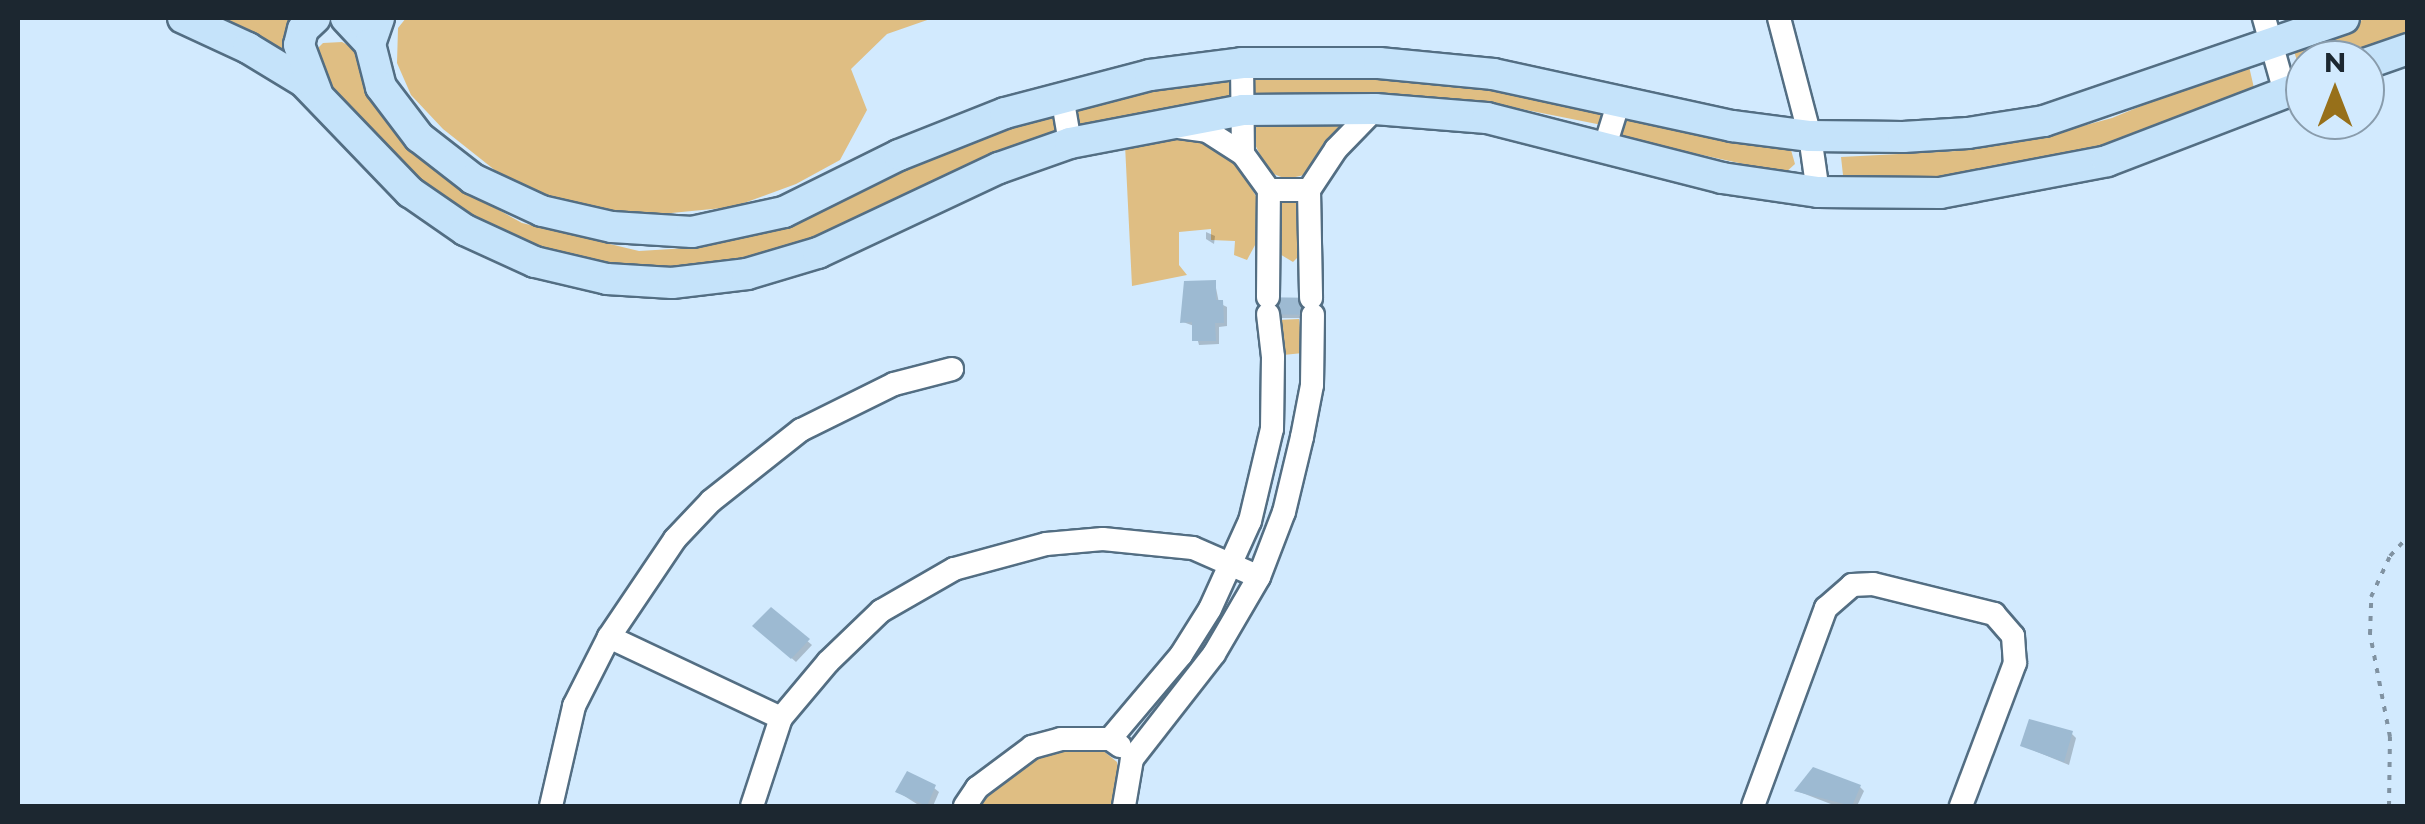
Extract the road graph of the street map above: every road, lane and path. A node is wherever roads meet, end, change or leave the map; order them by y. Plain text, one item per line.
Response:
1 (183, 18) edge
2 (315, 18) edge
3 (346, 18) edge
4 (1779, 18) edge
5 (2344, 18) edge
6 (2267, 29) edge
7 (374, 31) edge
8 (1242, 62) junction
9 (2285, 67) edge
10 (2285, 92) edge
11 (318, 95) junction
12 (1062, 96) junction
13 (1620, 98) junction
14 (1375, 109) junction
15 (1243, 110) junction
16 (1161, 125) junction
17 (1810, 136) junction
18 (1070, 143) junction
19 (1605, 146) junction
20 (1243, 154) junction
21 (1268, 190) junction
22 (1309, 190) junction
23 (1818, 192) junction
24 (1310, 272) junction
25 (1267, 273) junction
26 (1273, 357) junction
27 (1312, 359) junction
28 (952, 369) dead end
29 (2408, 538) edge
30 (1233, 562) junction
31 (1259, 577) junction
32 (608, 637) junction
33 (781, 718) junction
34 (1110, 740) junction
35 (1132, 759) junction
36 (551, 806) edge
37 (752, 806) edge
38 (965, 806) edge
39 (1124, 806) edge
40 (1753, 806) edge
41 (1962, 806) edge
42 (2390, 806) edge

1 - 11 main road
2 - 11 main road
3 - 7 main road
4 - 17 street
5 - 6 main road
6 - 9 street
6 - 17 main road
7 - 12 main road
8 - 12 main road
8 - 13 main road
8 - 15 street
10 - 23 main road
11 - 18 main road
12 - 18 street
13 - 17 main road
13 - 19 street
14 - 15 main road
14 - 19 main road
14 - 22 street
15 - 16 main road
15 - 20 street
16 - 18 main road
16 - 20 street
17 - 23 street
19 - 23 main road
20 - 21 street
21 - 22 street
21 - 25 street
22 - 24 street
24 - 25 street
24 - 27 street
25 - 26 street
26 - 27 street
26 - 30 street
27 - 31 street
28 - 32 street
29 - 42 path
30 - 31 street
30 - 33 street
30 - 34 street
31 - 35 street
32 - 33 street
32 - 36 street
33 - 37 street
34 - 35 street
34 - 38 street
35 - 39 street
40 - 41 street

